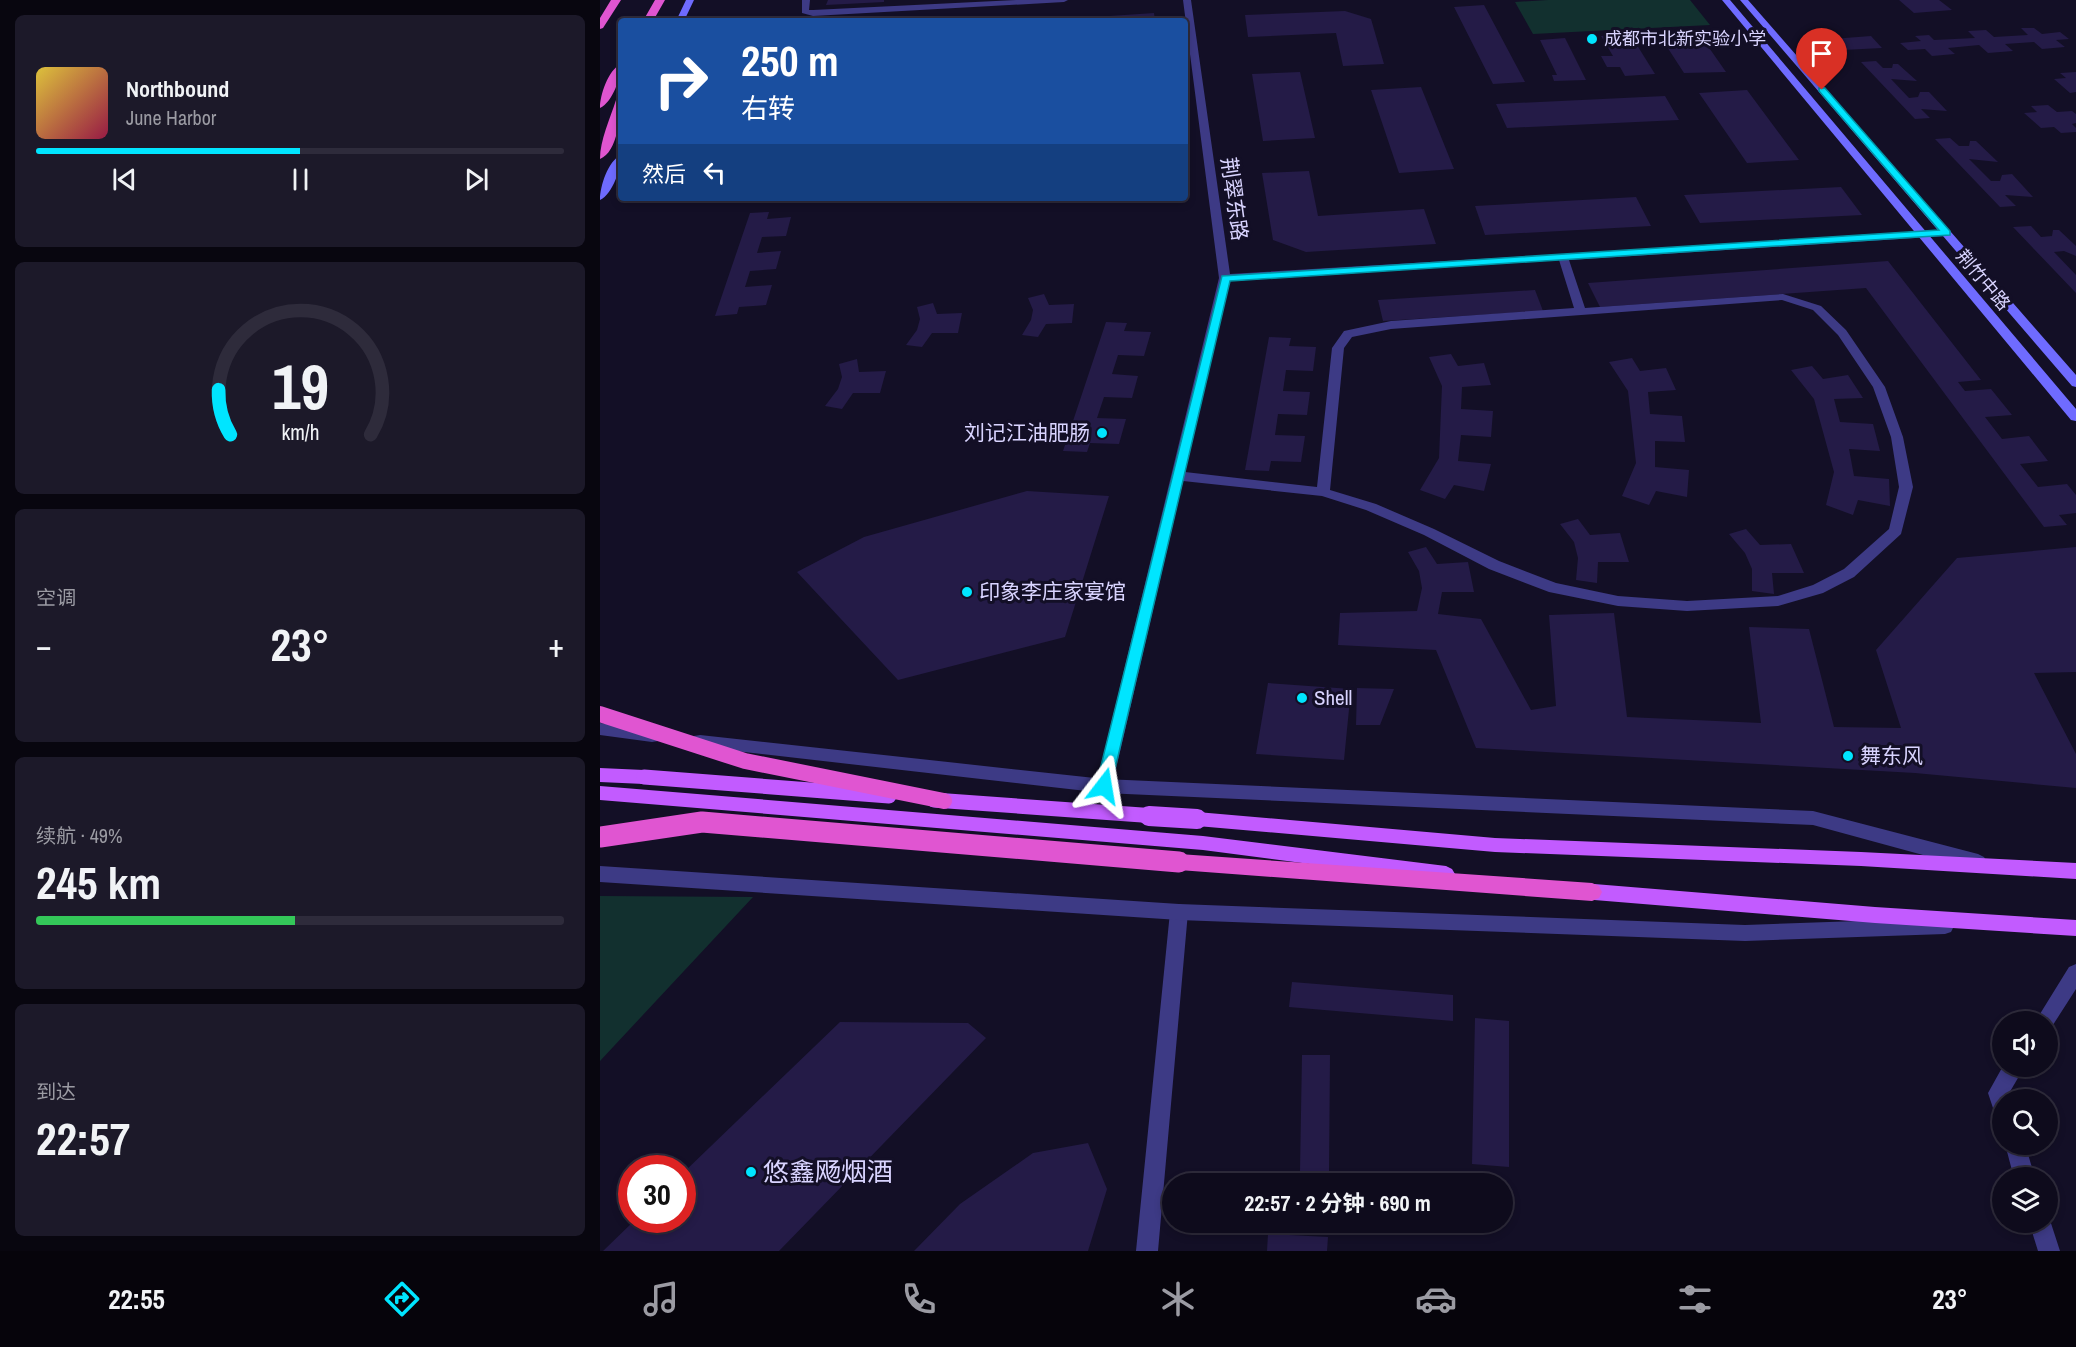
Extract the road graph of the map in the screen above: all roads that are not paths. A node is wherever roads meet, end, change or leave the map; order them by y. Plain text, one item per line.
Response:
1 (616, 0) edge
2 (660, 0) edge
3 (690, 0) edge
4 (806, 0) edge
5 (1065, 0) edge
6 (1187, 0) edge
7 (1198, 0) edge
8 (1726, 0) edge
9 (1744, 0) edge
10 (650, 18) edge
11 (681, 18) edge
12 (600, 26) edge
13 (618, 72) edge
14 (600, 105) edge
15 (618, 111) edge
16 (600, 156) edge
17 (618, 164) edge
18 (600, 197) edge
19 (1946, 233) junction
20 (1924, 235) junction
21 (1563, 257) junction
22 (1226, 278) junction
23 (1581, 313) junction
24 (2076, 383) edge
25 (2076, 417) edge
26 (1179, 476) junction
27 (1323, 492) junction
28 (600, 714) edge
29 (600, 729) edge
30 (600, 775) edge
31 (1104, 786) junction
32 (600, 793) edge
33 (944, 801) junction
34 (600, 837) edge
35 (1992, 866) junction
36 (2076, 871) edge
37 (600, 874) edge
38 (1592, 892) junction
39 (1179, 912) junction
40 (2000, 924) junction
41 (2076, 928) edge
42 (2076, 973) edge
43 (2051, 1011) edge
44 (2043, 1233) edge
45 (1147, 1251) edge
46 (2049, 1251) edge

1 - 12 highway
2 - 10 highway
3 - 11 main road
4 - 5 street
6 - 7 street
6 - 22 street, 荆翠东路
8 - 20 main road, 荆竹中路
9 - 19 main road, 荆竹中路
13 - 14 highway
15 - 16 highway
17 - 18 main road
19 - 20 street
19 - 24 main road, 荆竹中路
20 - 21 street
20 - 25 main road, 荆竹中路
21 - 22 street
21 - 23 street
22 - 26 street, 荆翠东路
23 - 27 street
23 - 27 street
26 - 27 street
26 - 31 street, 荆翠东路
28 - 33 highway, bridge
29 - 31 street
30 - 33 main road, bridge
31 - 35 street
32 - 38 main road
33 - 35 main road, bridge
34 - 38 highway, bridge
35 - 36 main road
37 - 39 street
38 - 40 main road
39 - 40 street
39 - 45 street
40 - 41 main road
42 - 43 street
44 - 46 street

